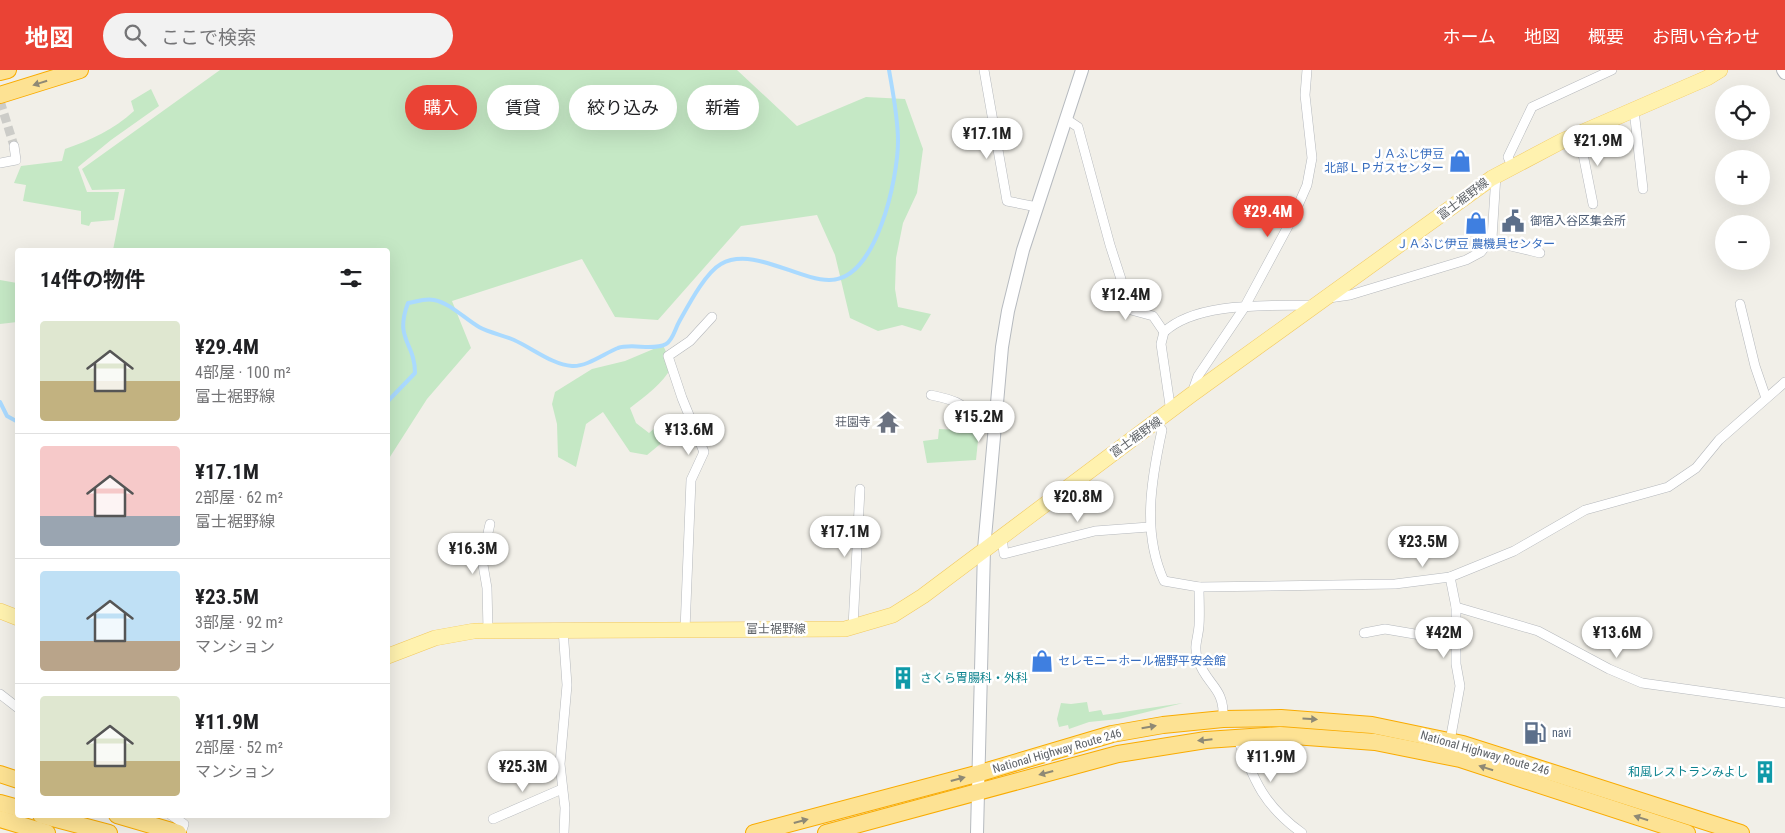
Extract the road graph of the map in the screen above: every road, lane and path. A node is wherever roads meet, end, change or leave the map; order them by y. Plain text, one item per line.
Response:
1 (8, 70) edge
2 (80, 70) edge
3 (984, 70) edge
4 (1082, 70) edge
5 (1307, 70) edge
6 (1585, 70) edge
7 (1612, 70) edge
8 (1720, 70) edge
9 (0, 72) edge
10 (1704, 74) edge
11 (1585, 81) junction
12 (0, 95) edge
13 (1634, 110) junction
14 (1066, 119) junction
15 (1580, 134) junction
16 (14, 146) dead end
17 (0, 163) edge
18 (1512, 166) junction
19 (1496, 175) junction
20 (1643, 189) dead end
21 (1593, 204) dead end
22 (1037, 208) junction
23 (1492, 238) junction
24 (1540, 254) dead end
25 (1323, 301) junction
26 (1740, 304) dead end
27 (1244, 308) junction
28 (712, 318) dead end
29 (1164, 332) junction
30 (1785, 382) edge
31 (931, 395) dead end
32 (1191, 395) junction
33 (1766, 398) junction
34 (1171, 412) junction
35 (995, 418) junction
36 (1155, 423) junction
37 (860, 489) dead end
38 (490, 524) dead end
39 (1149, 527) junction
40 (1002, 536) junction
41 (984, 549) junction
42 (1450, 577) junction
43 (1200, 587) junction
44 (1456, 607) junction
45 (0, 611) edge
46 (15, 617) edge
47 (853, 628) junction
48 (563, 629) junction
49 (488, 630) junction
50 (684, 630) junction
51 (1364, 633) dead end
52 (1456, 641) junction
53 (390, 655) edge
54 (0, 694) edge
55 (1785, 702) edge
56 (15, 706) edge
57 (1223, 719) junction
58 (1237, 737) junction
59 (1450, 741) junction
60 (980, 773) junction
61 (0, 774) edge
62 (15, 779) edge
63 (562, 789) junction
64 (979, 791) junction
65 (0, 803) edge
66 (15, 807) edge
67 (52, 818) edge
68 (128, 818) edge
69 (175, 818) edge
70 (0, 819) edge
71 (493, 819) dead end
72 (47, 833) edge
73 (109, 833) edge
74 (180, 833) edge
75 (564, 833) edge
76 (754, 833) edge
77 (826, 833) edge
78 (978, 833) edge
79 (1302, 833) edge
80 (1687, 833) edge
81 (1741, 833) edge

1 - 9 highway
2 -> 12 highway
3 - 22 street
4 - 14 street
5 - 27 street
6 - 11 street
7 - 11 street
8 - 10 main road, 富士裾野線
10 - 13 main road, 富士裾野線
11 - 18 street
13 - 15 main road, 富士裾野線
13 - 20 street
14 - 22 street
14 - 29 street
15 - 18 main road, 富士裾野線
15 - 21 street
16 - 17 street
18 - 19 main road, 富士裾野線
19 - 23 street
19 - 25 main road, 富士裾野線
22 - 35 street
23 - 24 street
23 - 25 street
25 - 27 street
25 - 32 main road, 富士裾野線
26 - 33 street
27 - 29 street
27 - 32 street
28 - 50 street
29 - 34 street
30 - 33 street
31 - 35 street
32 - 34 main road, 富士裾野線
33 - 42 street
34 - 36 main road, 富士裾野線
35 - 41 street
36 - 39 street
36 - 40 main road, 富士裾野線
37 - 47 street
38 - 49 street
39 - 40 street
39 - 43 street
40 - 41 main road, 富士裾野線
41 - 47 main road, 富士裾野線
41 - 60 street
42 - 43 street
42 - 44 street
43 - 57 street
44 - 52 street
44 - 55 street
45 - 46 main road
47 - 50 main road, 富士裾野線
48 - 49 main road, 富士裾野線
48 - 50 main road, 富士裾野線
48 - 63 street
49 - 53 main road, 富士裾野線
51 - 52 street
52 - 59 street
54 - 56 street
57 -> 59 highway, National Highway Route 246
60 -> 57 highway, National Highway Route 246
58 -> 64 highway, National Highway Route 246
58 - 79 street
80 -> 58 highway, National Highway Route 246
59 - 81 highway, National Highway Route 246
60 - 64 street
76 -> 60 highway, National Highway Route 246
61 - 62 highway
63 - 71 street
63 - 75 street
64 - 77 highway, National Highway Route 246
64 - 78 street
65 - 66 highway
67 - 73 highway
68 - 74 highway
69 - 74 street
70 - 72 highway

